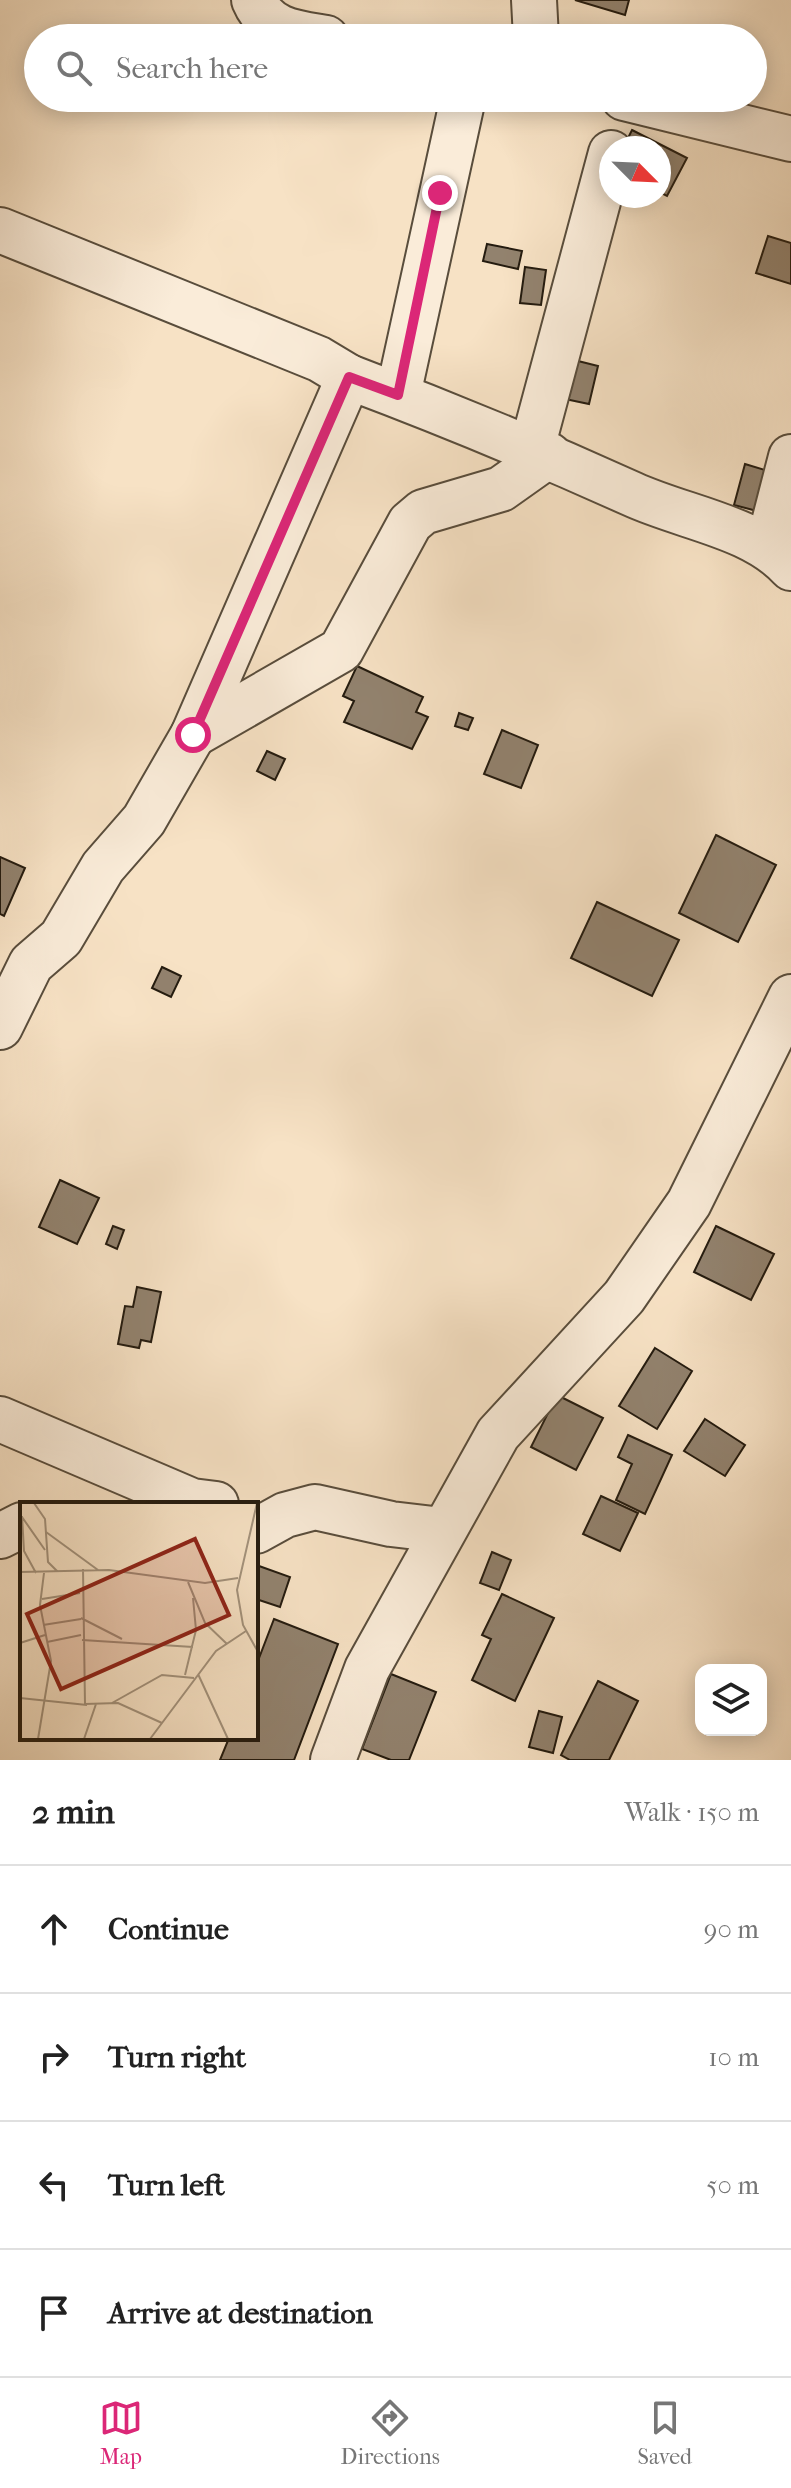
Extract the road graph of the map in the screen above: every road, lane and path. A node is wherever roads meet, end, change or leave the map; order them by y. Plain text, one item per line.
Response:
1 (254, 0) edge
2 (534, 0) edge
3 (273, 24) edge
4 (535, 24) edge
5 (460, 112) edge
6 (622, 112) edge
7 (682, 112) edge
8 (616, 136) edge
9 (791, 139) edge
10 (599, 205) edge
11 (0, 230) edge
12 (349, 377) junction
13 (398, 395) junction
14 (540, 452) junction
15 (791, 457) edge
16 (780, 557) edge
17 (193, 735) junction
18 (791, 997) edge
19 (0, 1027) edge
20 (0, 1419) edge
21 (200, 1502) edge
22 (266, 1517) edge
23 (20, 1526) edge
24 (442, 1530) junction
25 (0, 1536) edge
26 (333, 1760) edge

1 - 3 street
2 - 4 street
5 - 13 street
6 - 8 street
7 - 9 street
10 - 14 street
11 - 12 street
12 - 13 street
12 - 17 street
13 - 14 street
14 - 16 street
14 - 17 street
15 - 16 street
17 - 19 street
18 - 24 street
20 - 21 street
22 - 24 street
23 - 25 street
24 - 26 street

